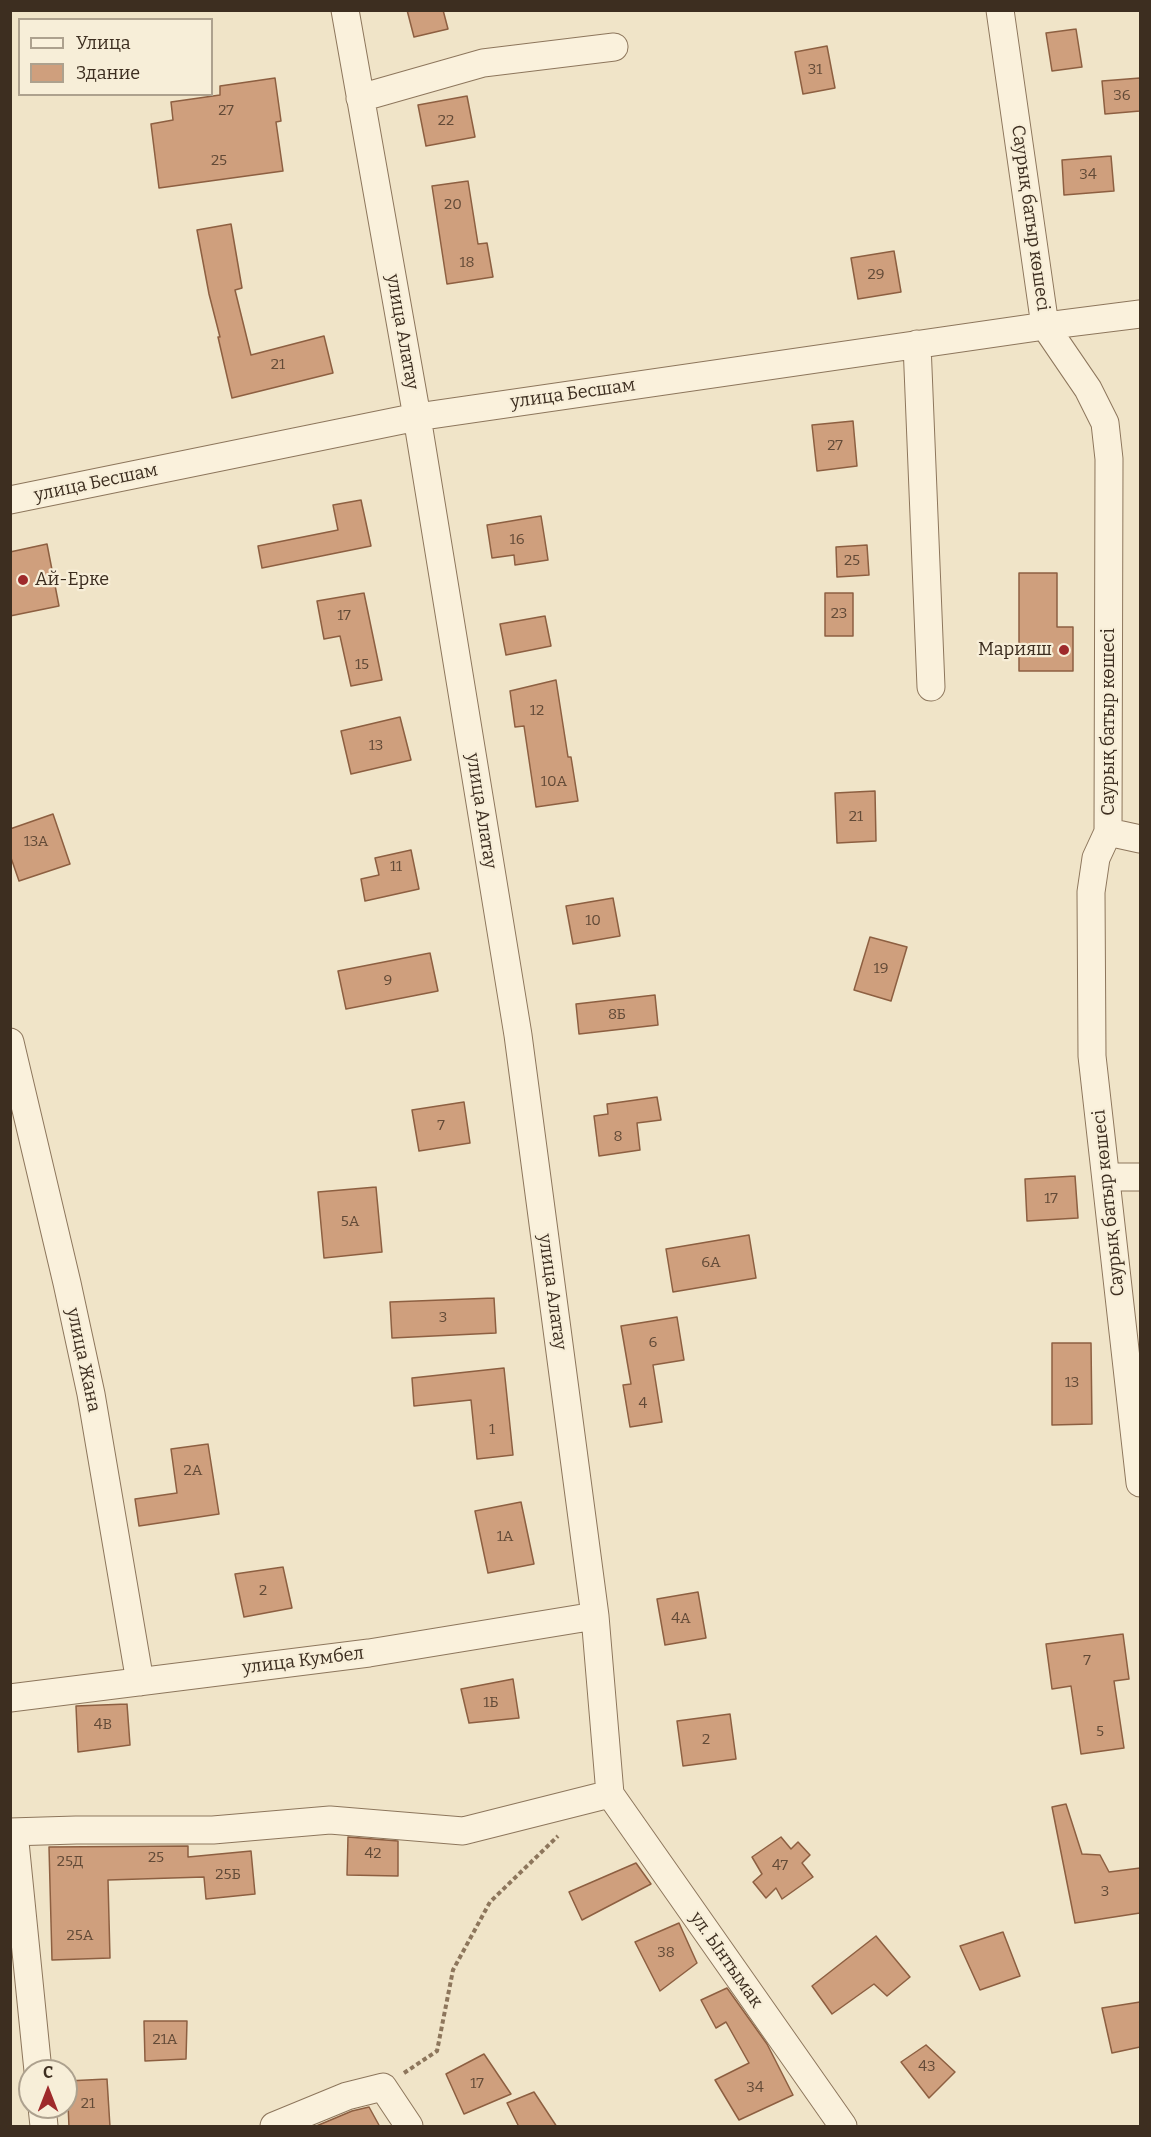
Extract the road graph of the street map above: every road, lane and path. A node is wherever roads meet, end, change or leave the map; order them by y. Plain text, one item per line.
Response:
1 (345, 10) edge
2 (1000, 10) edge
3 (614, 47) dead end
4 (360, 98) junction
5 (1140, 314) edge
6 (1045, 326) junction
7 (917, 344) junction
8 (417, 417) junction
9 (10, 500) edge
10 (931, 687) dead end
11 (1108, 832) junction
12 (1140, 839) edge
13 (10, 1042) edge
14 (1106, 1177) junction
15 (1140, 1177) edge
16 (1140, 1483) edge
17 (595, 1616) junction
18 (140, 1682) junction
19 (10, 1698) edge
20 (610, 1794) junction
21 (12, 1832) edge
22 (560, 1834) dead end
23 (37, 2059) edge
24 (383, 2087) junction
25 (274, 2127) edge
26 (409, 2127) edge
27 (843, 2127) edge

1 - 4 street, улица Алатау
2 - 6 street, Саурық батыр көшесі
3 - 4 street
4 - 8 street, улица Алатау
5 - 6 street, улица Бесшам
6 - 7 street, улица Бесшам
6 - 11 street, Саурық батыр көшесі
7 - 8 street, улица Бесшам
7 - 10 street
8 - 9 street, улица Бесшам
8 - 17 street, улица Алатау
11 - 12 street
11 - 14 street, Саурық батыр көшесі
13 - 18 street, улица Жана
14 - 15 street
14 - 16 street, Саурық батыр көшесі
17 - 18 street, улица Кумбел
17 - 20 street, улица Алатау
18 - 19 street, улица Кумбел
20 - 21 street
20 - 27 street, ул. Ынтымак
21 - 23 street
22 - 24 path
24 - 25 street
24 - 26 street

